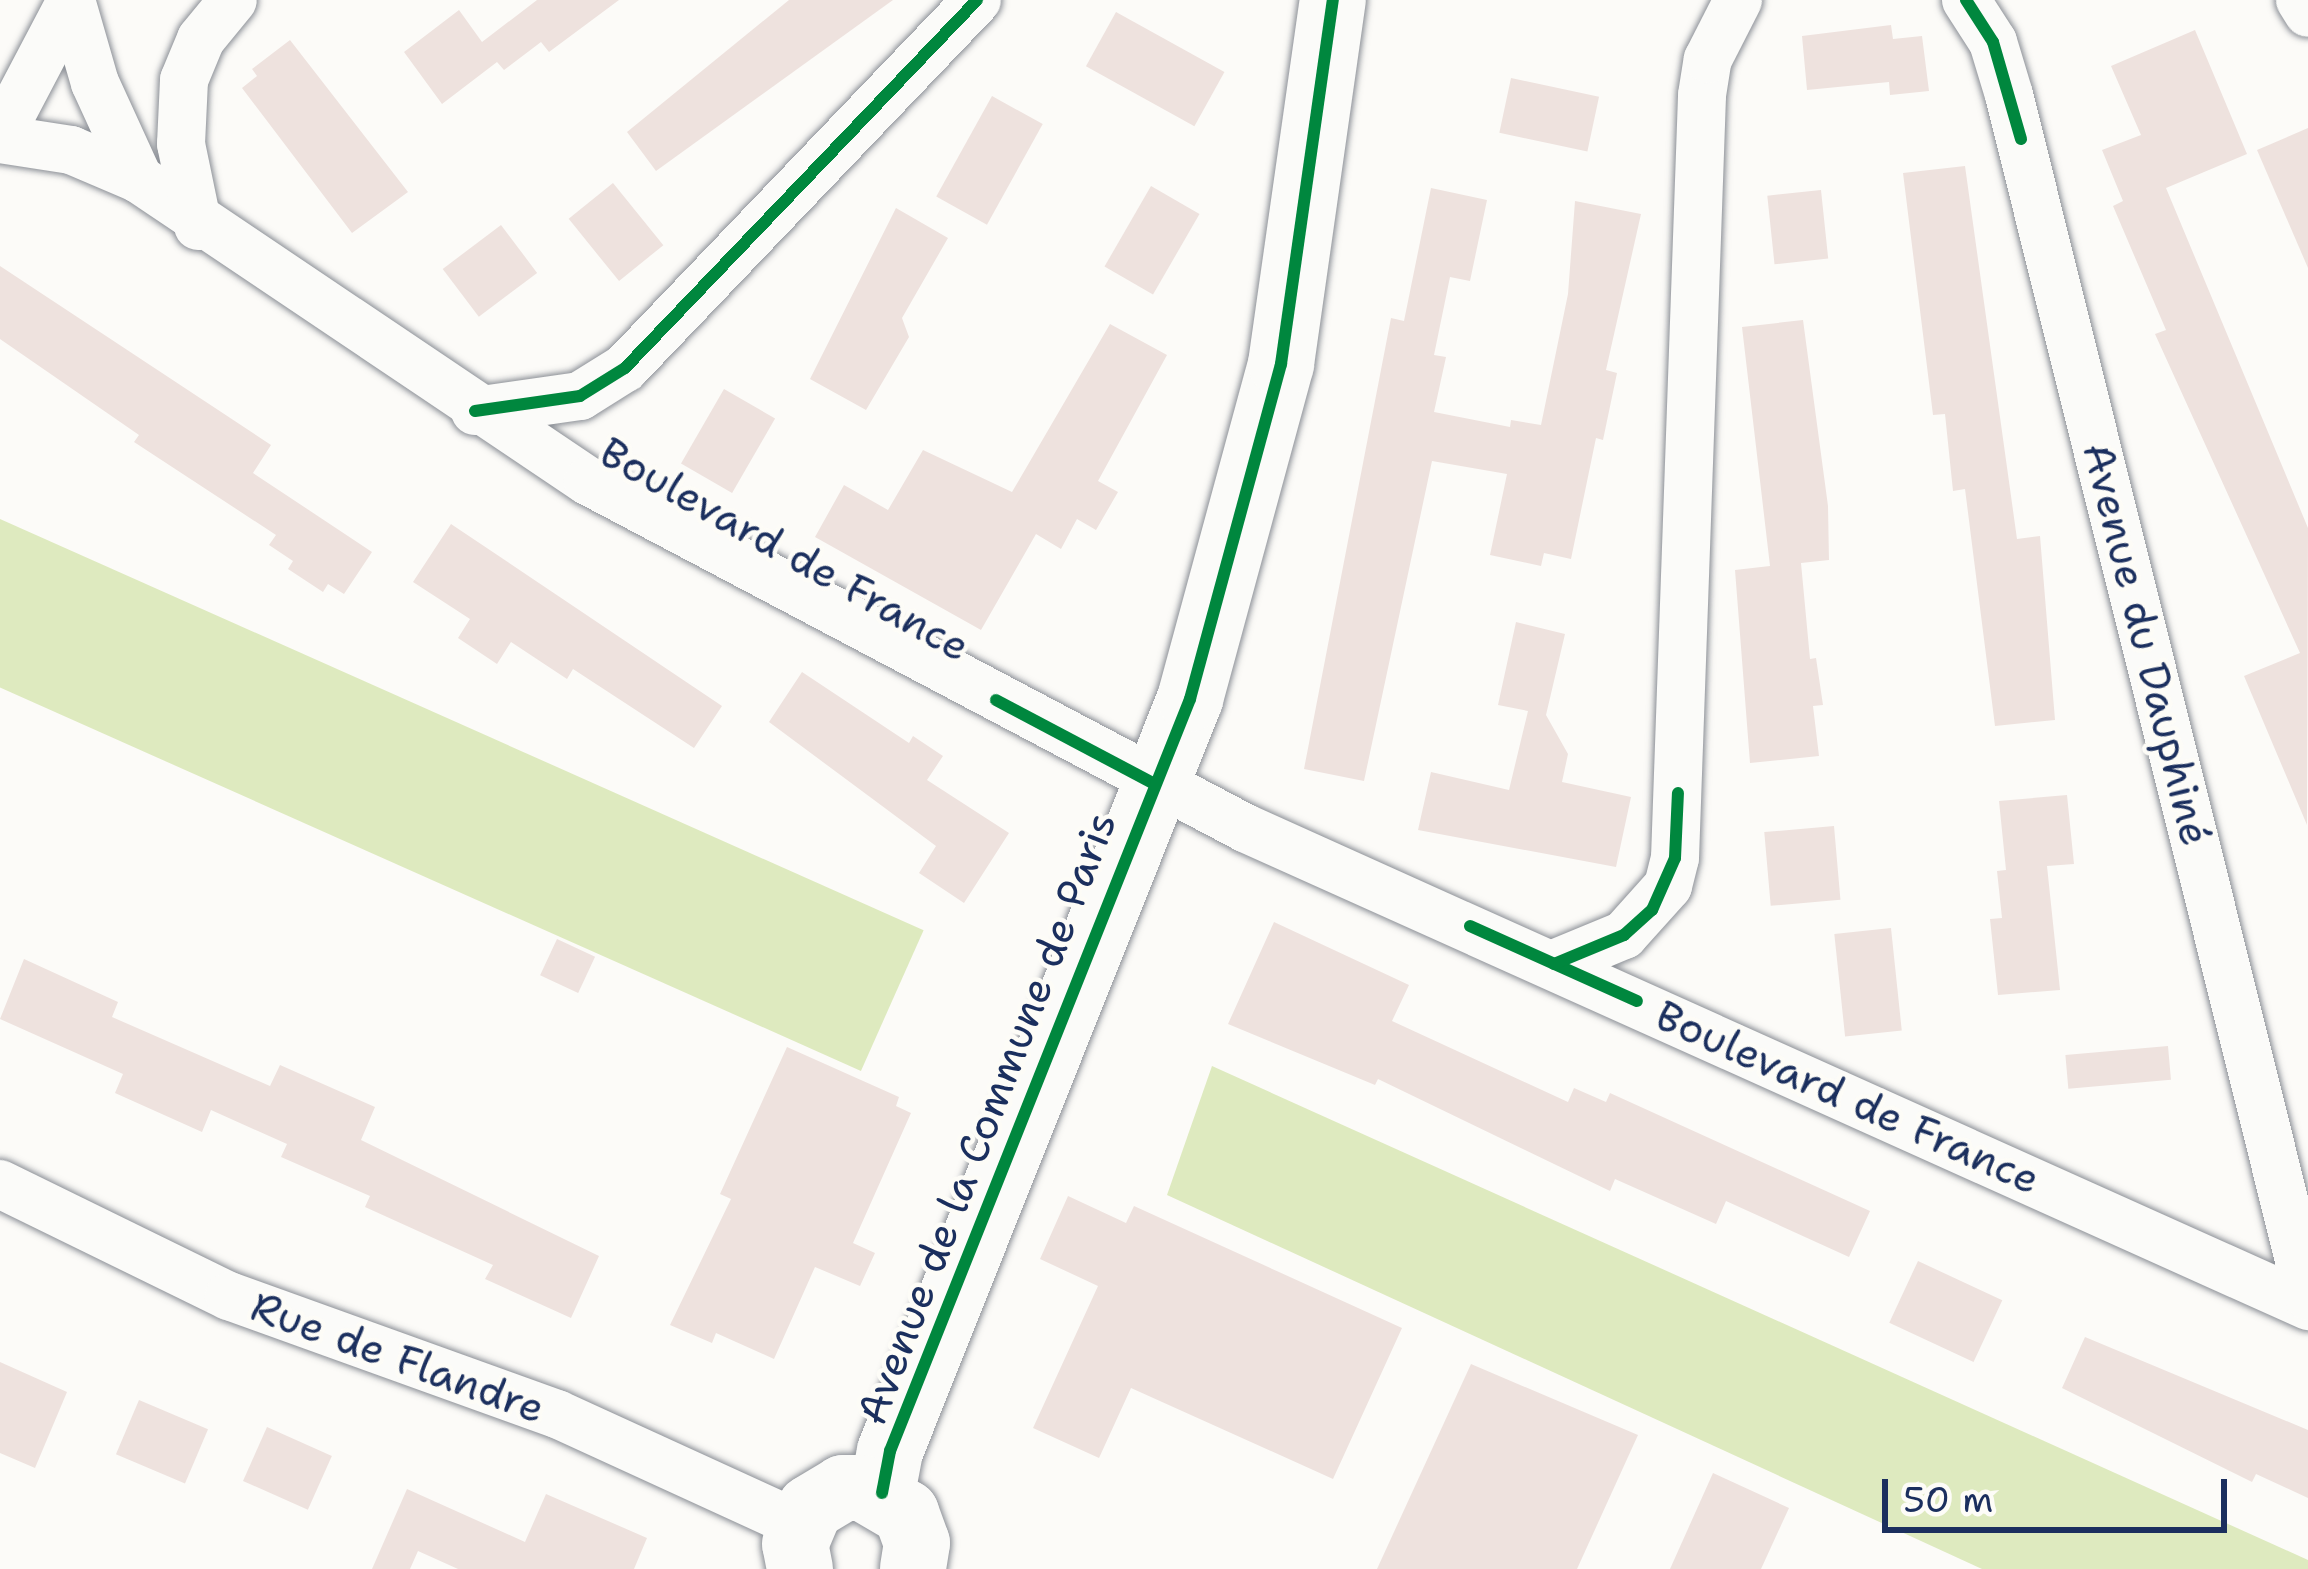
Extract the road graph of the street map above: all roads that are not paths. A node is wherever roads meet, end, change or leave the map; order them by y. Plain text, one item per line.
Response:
1 (233, 0) edge
2 (977, 0) edge
3 (1333, 0) edge
4 (1738, 0) edge
5 (1966, 0) edge
6 (2300, 0) edge
7 (71, 1) edge
8 (2308, 13) edge
9 (0, 137) edge
10 (139, 179) junction
11 (198, 226) junction
12 (475, 411) junction
13 (1153, 783) junction
14 (1554, 964) junction
15 (0, 1184) edge
16 (2308, 1296) edge
17 (2308, 1306) edge
18 (881, 1493) junction
19 (800, 1547) edge
20 (913, 1569) edge

1 - 11 street
2 - 12 street
3 - 13 street, Avenue de la Commune de Paris
4 - 14 street
5 - 16 street, Avenue du Dauphiné
6 - 8 street
7 - 9 street
7 - 10 street, Boulevard de France
9 - 10 street, Boulevard de France
10 - 11 street, Boulevard de France
11 - 12 street, Boulevard de France
12 - 13 street, Boulevard de France
13 - 14 street, Boulevard de France
13 - 18 street, Avenue de la Commune de Paris
14 - 17 street, Boulevard de France
15 - 19 street, Rue de Flandre
18 - 19 street
18 - 20 street

